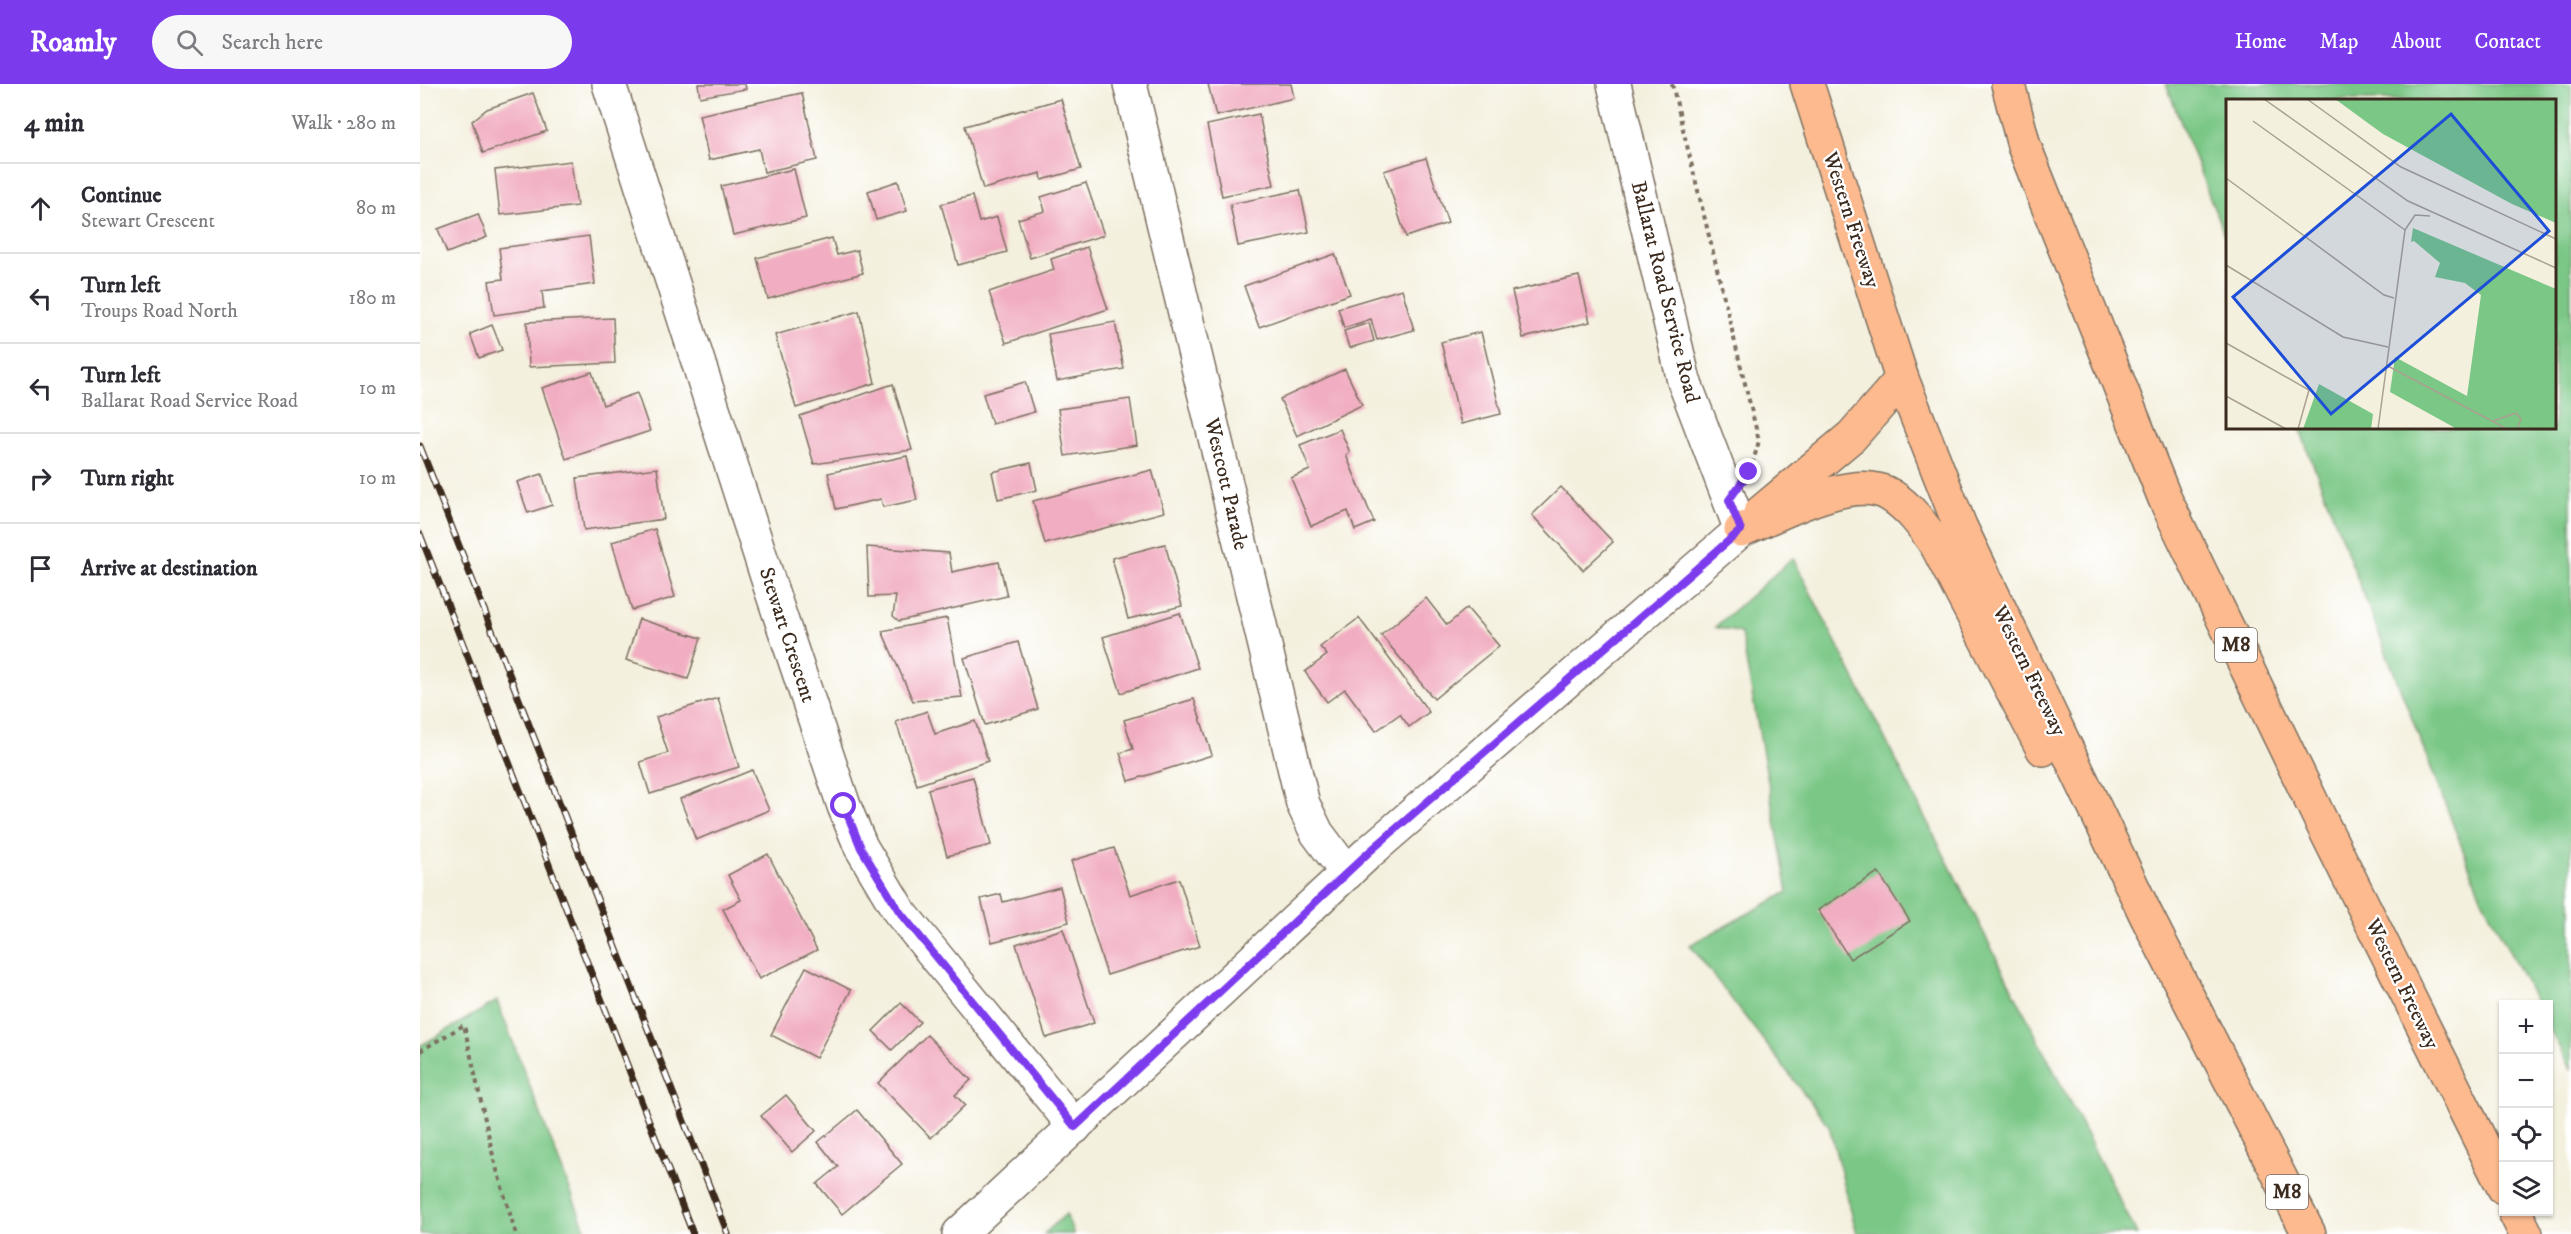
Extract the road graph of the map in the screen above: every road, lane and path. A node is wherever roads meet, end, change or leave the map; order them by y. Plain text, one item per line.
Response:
1 (609, 84) edge
2 (1130, 84) edge
3 (1614, 84) edge
4 (1672, 84) edge
5 (1807, 84) edge
6 (2008, 84) edge
7 (1902, 379) junction
8 (1729, 500) junction
9 (1741, 530) junction
10 (1347, 873) junction
11 (420, 1051) edge
12 (1075, 1127) junction
13 (2266, 1149) junction
14 (2499, 1178) edge
15 (2517, 1216) edge
16 (516, 1234) edge
17 (959, 1234) edge
18 (2309, 1234) edge
19 (2526, 1234) edge

1 - 12 street, Stewart Crescent
2 - 10 street, Westcott Parade
3 - 8 street, Ballarat Road Service Road
4 - 8 path
5 - 7 highway, Western Freeway / M8
6 - 14 highway, Western Freeway / M8
7 - 9 highway
7 - 13 highway, Western Freeway / M8
8 - 9 street, Ballarat Road Service Road
9 - 10 street
9 - 13 highway
10 - 12 street
11 - 16 path
12 - 17 street
13 - 18 highway, Western Freeway / M8
15 - 19 highway

